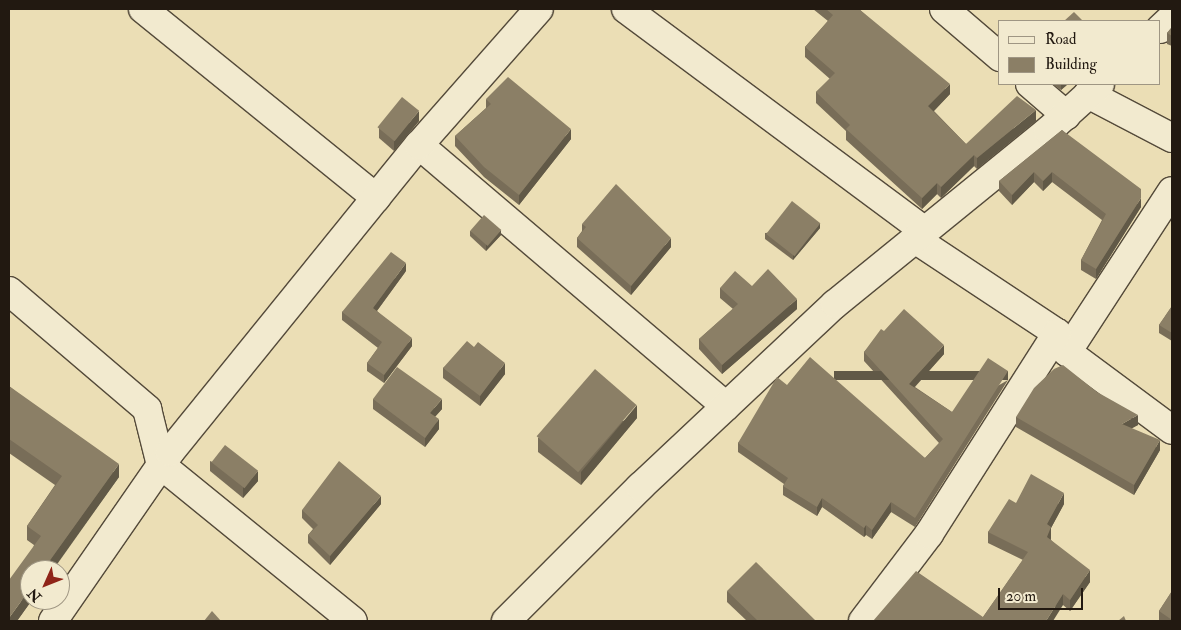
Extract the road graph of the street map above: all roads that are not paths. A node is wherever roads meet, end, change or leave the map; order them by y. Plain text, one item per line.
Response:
1 (143, 9) edge
2 (539, 9) edge
3 (626, 9) edge
4 (944, 9) edge
5 (1172, 18) edge
6 (1161, 28) edge
7 (998, 56) edge
8 (1031, 85) edge
9 (1094, 89) edge
10 (1066, 115) junction
11 (1172, 138) edge
12 (419, 145) junction
13 (1172, 191) edge
14 (376, 198) junction
15 (920, 235) junction
16 (9, 290) edge
17 (1062, 342) junction
18 (726, 406) junction
19 (1172, 430) edge
20 (161, 465) junction
21 (53, 621) edge
22 (353, 621) edge
23 (506, 621) edge
24 (863, 621) edge

1 - 14 street
2 - 12 street
3 - 15 street
4 - 7 street
5 - 6 street
8 - 10 street
9 - 10 street
9 - 11 street
10 - 15 street
12 - 14 street
12 - 18 street
13 - 17 street
14 - 20 street
15 - 17 street
15 - 18 street
16 - 20 street
17 - 19 street
17 - 24 street
18 - 23 street
20 - 21 street
20 - 22 street

